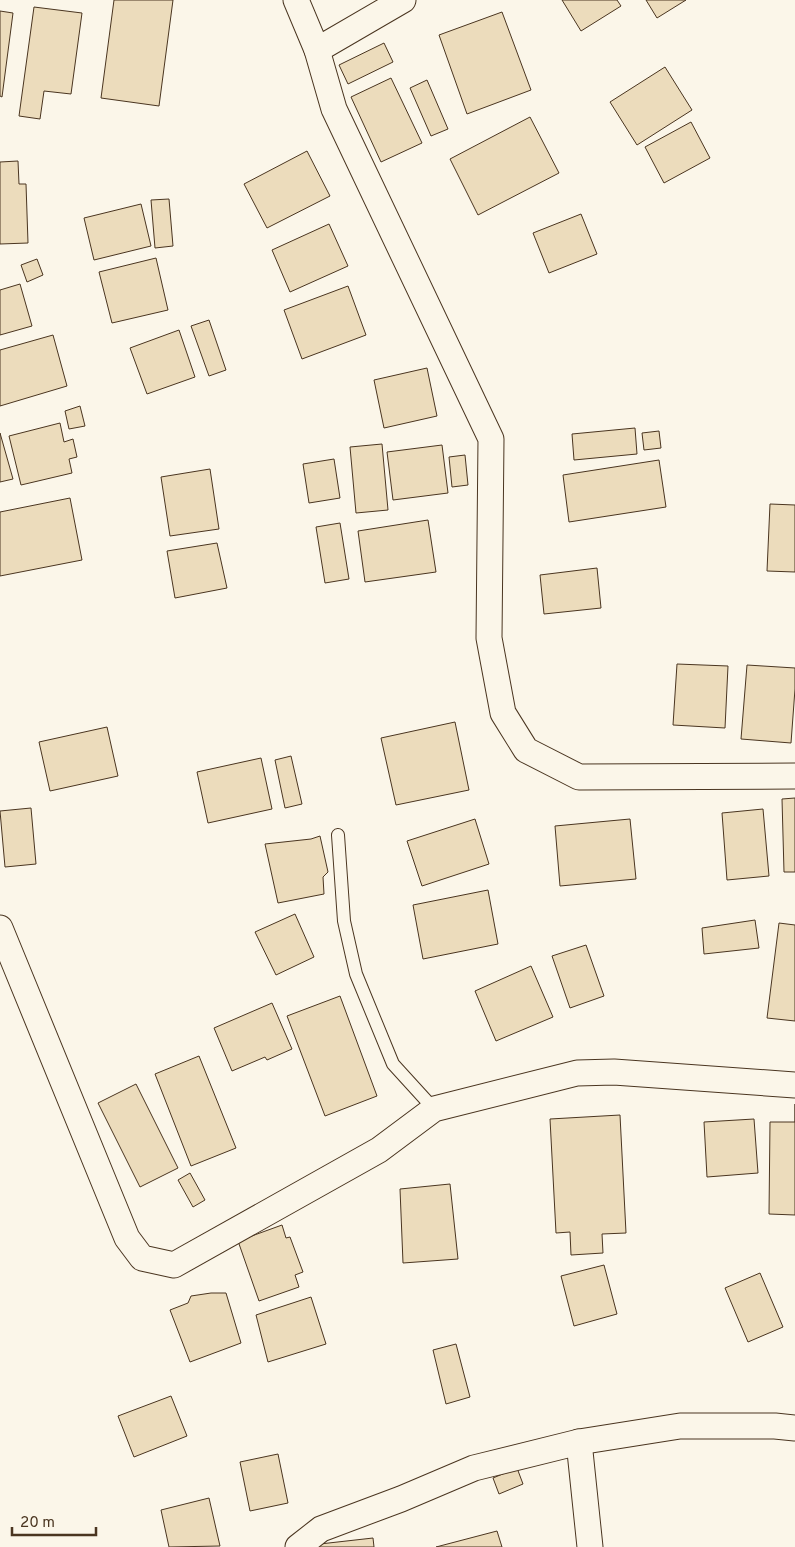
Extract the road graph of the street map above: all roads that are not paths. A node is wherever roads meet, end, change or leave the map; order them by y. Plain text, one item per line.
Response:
1 (296, 0) edge
2 (403, 0) edge
3 (317, 50) junction
4 (795, 776) edge
5 (338, 835) dead end
6 (0, 928) edge
7 (795, 1085) edge
8 (434, 1109) junction
9 (795, 1428) edge
10 (579, 1442) junction
11 (298, 1547) edge
12 (590, 1547) edge

1 - 3 street
2 - 3 street
3 - 4 street
5 - 8 lane
6 - 8 street
7 - 8 street
9 - 10 street
10 - 11 street
10 - 12 street

